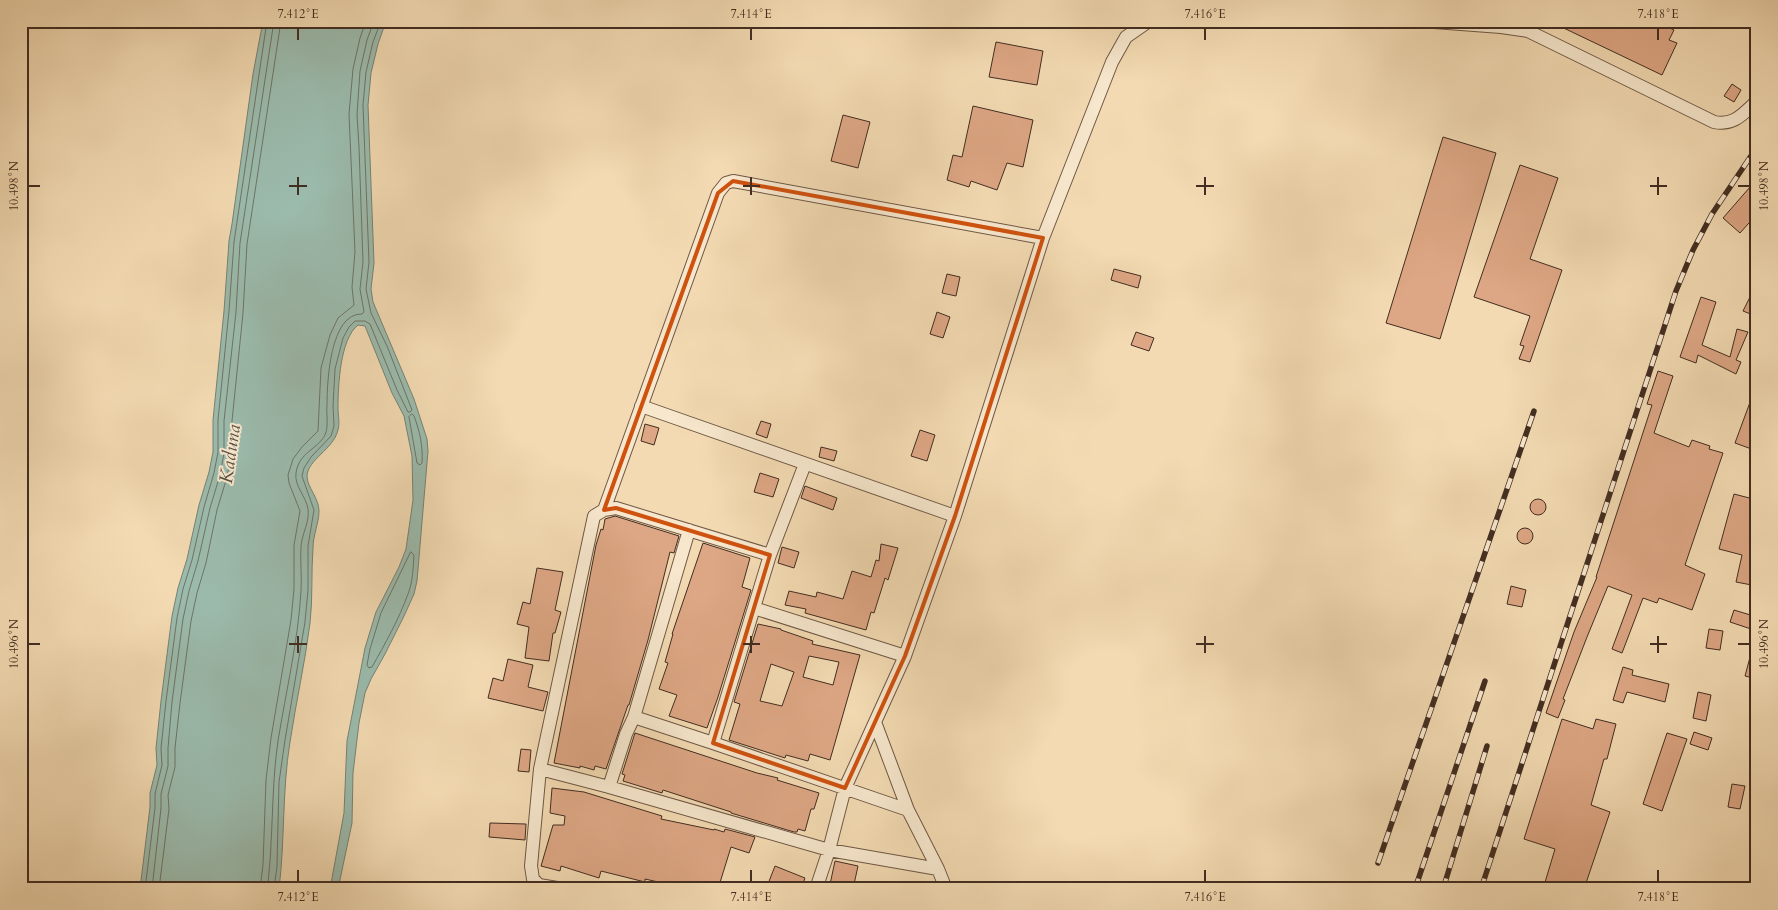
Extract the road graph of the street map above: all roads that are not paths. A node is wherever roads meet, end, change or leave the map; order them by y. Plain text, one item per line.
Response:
1 (1149, 21) edge
2 (1421, 21) edge
3 (1757, 101) edge
4 (1043, 238) junction
5 (641, 406) junction
6 (805, 464) junction
7 (604, 510) junction
8 (954, 516) junction
9 (689, 530) junction
10 (770, 555) junction
11 (754, 608) junction
12 (905, 656) junction
13 (634, 717) junction
14 (875, 722) junction
15 (713, 743) junction
16 (540, 769) junction
17 (610, 787) junction
18 (845, 788) junction
19 (908, 810) junction
20 (829, 850) junction
21 (938, 869) junction
22 (564, 889) edge
23 (816, 889) edge
24 (946, 889) edge

1 - 4 street
2 - 3 street
4 - 5 street
4 - 8 street
5 - 6 street
5 - 7 street
6 - 8 street
6 - 10 street
7 - 9 street
7 - 16 street
8 - 12 street
9 - 10 street
9 - 13 street
10 - 11 street
11 - 12 street
11 - 15 street
12 - 14 street
13 - 15 street
13 - 17 street
14 - 18 street
14 - 19 street
15 - 18 street
16 - 17 street
16 - 22 street
17 - 20 street
18 - 19 street
18 - 20 street
19 - 21 street
20 - 21 street
20 - 23 street
21 - 24 street

